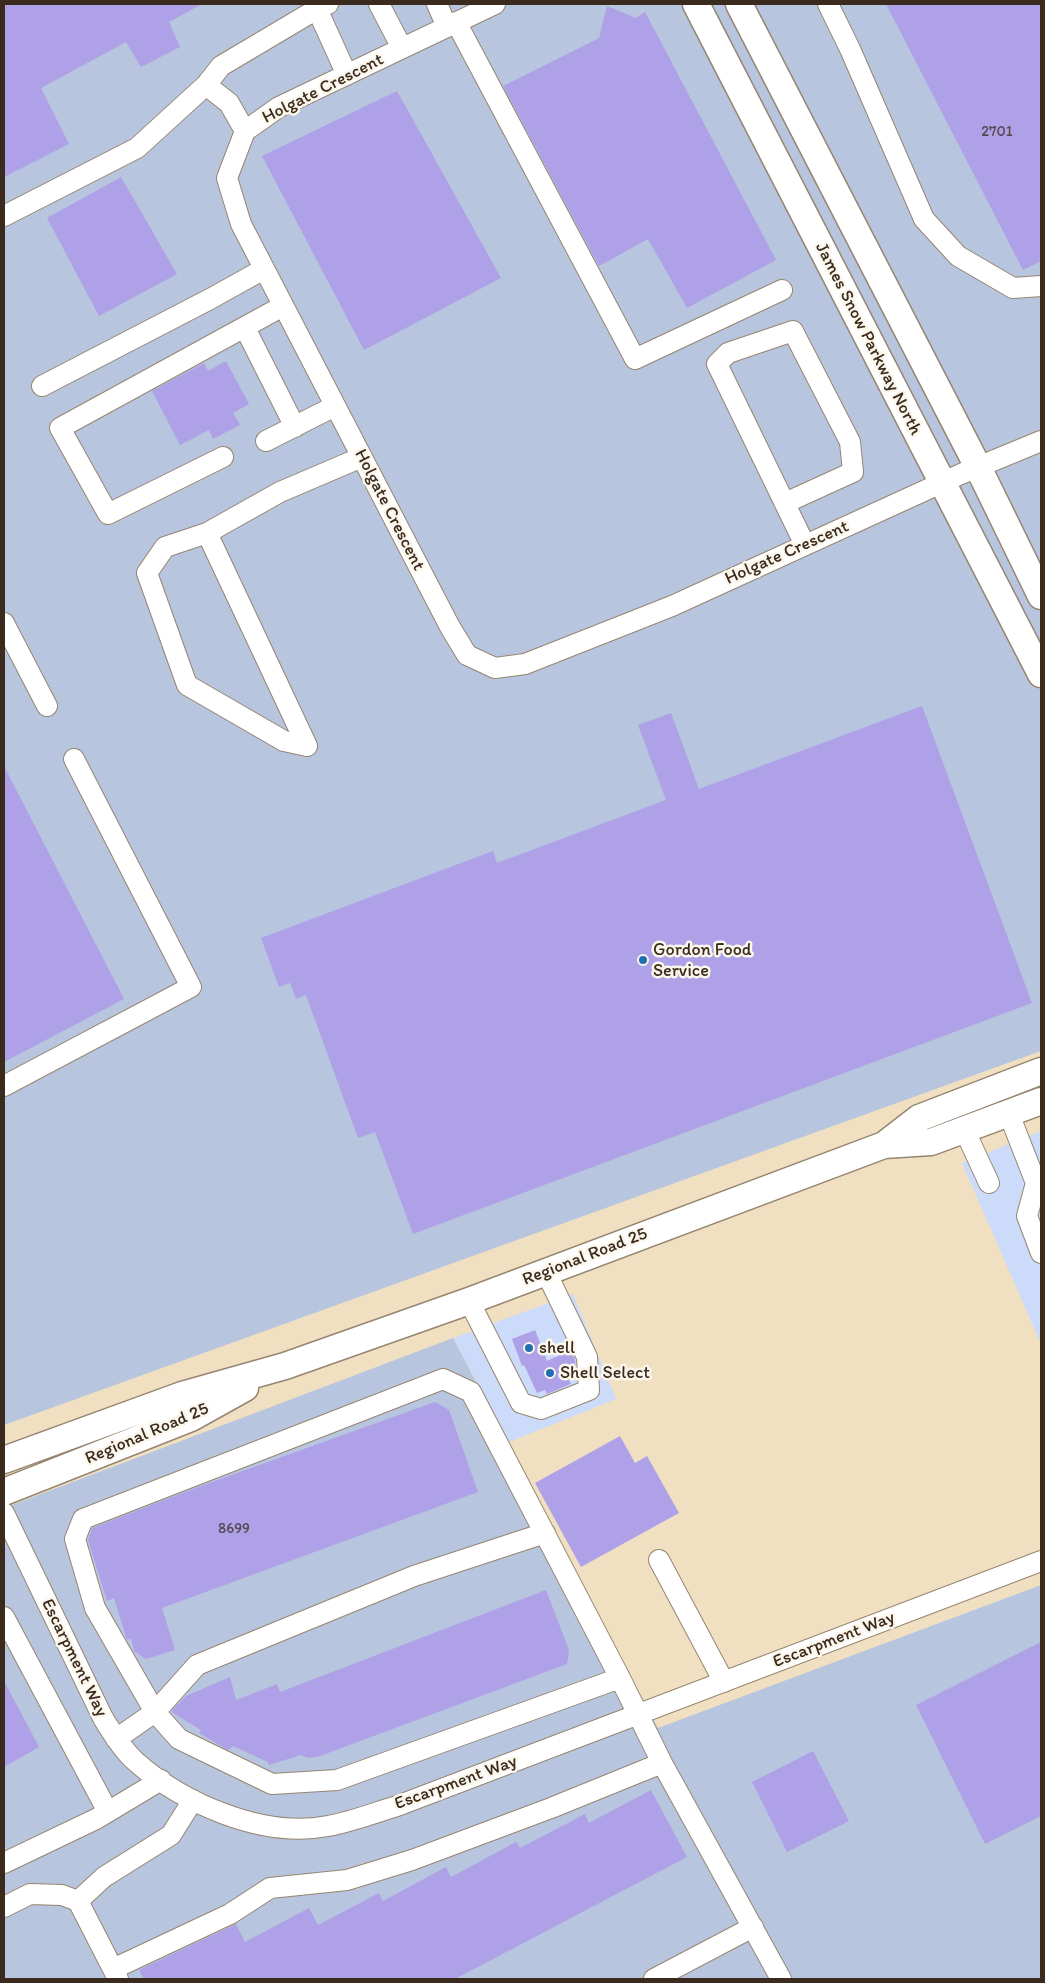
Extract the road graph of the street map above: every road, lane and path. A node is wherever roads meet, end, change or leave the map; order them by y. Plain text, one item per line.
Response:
1 (379, 4) edge
2 (437, 4) edge
3 (495, 4) edge
4 (696, 4) edge
5 (739, 4) edge
6 (828, 4) edge
7 (320, 6) edge
8 (452, 24) junction
9 (402, 48) junction
10 (347, 75) junction
11 (206, 85) junction
12 (245, 132) junction
13 (4, 216) edge
14 (264, 268) junction
15 (1041, 286) edge
16 (782, 290) dead end
17 (283, 306) junction
18 (245, 328) junction
19 (42, 386) dead end
20 (336, 406) junction
21 (295, 427) junction
22 (266, 441) dead end
23 (1041, 441) edge
24 (362, 457) junction
25 (223, 458) dead end
26 (960, 475) junction
27 (785, 503) junction
28 (207, 533) junction
29 (805, 545) junction
30 (1041, 596) edge
31 (4, 623) edge
32 (1041, 674) edge
33 (47, 706) dead end
34 (74, 759) dead end
35 (1041, 1071) edge
36 (4, 1086) edge
37 (1041, 1101) edge
38 (1009, 1114) junction
39 (964, 1129) junction
40 (884, 1145) junction
41 (1039, 1182) edge
42 (989, 1183) dead end
43 (1041, 1253) edge
44 (546, 1272) junction
45 (469, 1300) junction
46 (285, 1366) junction
47 (4, 1460) edge
48 (4, 1492) edge
49 (4, 1513) edge
50 (545, 1533) junction
51 (659, 1560) dead end
52 (1041, 1561) edge
53 (4, 1616) edge
54 (620, 1678) junction
55 (724, 1682) junction
56 (156, 1712) junction
57 (639, 1714) junction
58 (116, 1739) junction
59 (662, 1763) junction
60 (161, 1780) junction
61 (193, 1800) junction
62 (108, 1812) junction
63 (4, 1863) edge
64 (78, 1901) junction
65 (4, 1907) edge
66 (753, 1927) junction
67 (115, 1974) edge
68 (654, 1979) edge
69 (780, 1979) edge

1 - 9 street
2 - 8 street
3 - 8 street, Holgate Crescent
4 - 26 main road, James Snow Parkway North
5 - 26 main road, James Snow Parkway North
6 - 15 street
7 - 10 street
7 - 11 street
8 - 9 street, Holgate Crescent
8 - 16 street
9 - 10 street, Holgate Crescent
10 - 12 street, Holgate Crescent
11 - 12 street
11 - 13 street
12 - 14 street, Holgate Crescent
14 - 17 street, Holgate Crescent
14 - 19 street
17 - 18 street
17 - 20 street, Holgate Crescent
18 - 21 street
18 - 25 street
20 - 21 street
20 - 24 street, Holgate Crescent
21 - 22 street
23 - 26 street, Holgate Crescent
24 - 28 street
24 - 29 street, Holgate Crescent
26 - 29 street, Holgate Crescent
26 - 30 main road, James Snow Parkway North
26 - 32 main road, James Snow Parkway North
27 - 27 street
27 - 29 street
28 - 28 street
31 - 33 street
34 - 36 street
35 - 40 main road, Regional Road 25
37 - 38 main road, Regional Road 25
38 - 39 main road, Regional Road 25
38 - 41 street
39 - 40 main road, Regional Road 25
39 - 42 street
40 - 44 main road, Regional Road 25
41 - 43 street
44 - 45 main road, Regional Road 25
44 - 45 street
45 - 46 main road, Regional Road 25
46 - 47 main road, Regional Road 25
46 - 48 main road, Regional Road 25
49 - 58 street, Escarpment Way
50 - 54 street
50 - 56 street
50 - 56 street
51 - 55 street
52 - 55 street, Escarpment Way
53 - 62 street
54 - 56 street
54 - 57 street
55 - 57 street, Escarpment Way
56 - 58 street
57 - 59 street
57 - 61 street, Escarpment Way
58 - 60 street, Escarpment Way
59 - 66 street
59 - 67 street
60 - 61 street, Escarpment Way
60 - 62 street
61 - 64 street
62 - 63 street
64 - 65 street
64 - 67 street
66 - 68 street
66 - 69 street

